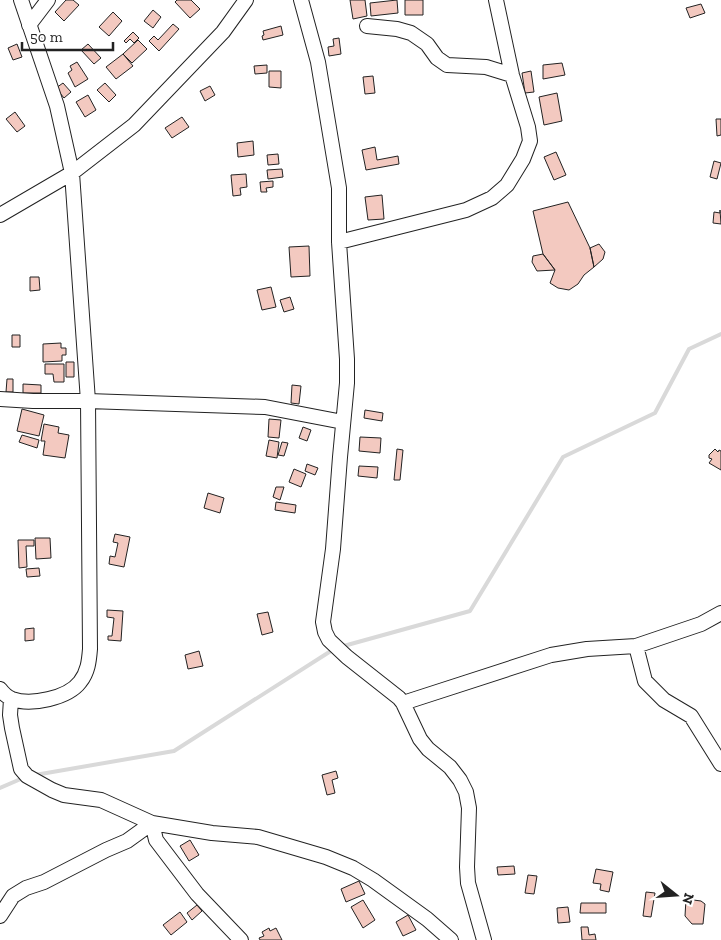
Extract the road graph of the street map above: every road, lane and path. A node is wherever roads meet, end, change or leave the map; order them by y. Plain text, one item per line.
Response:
1 (21, 0) edge
2 (48, 0) edge
3 (246, 0) edge
4 (301, 0) edge
5 (496, 0) edge
6 (29, 25) junction
7 (367, 26) dead end
8 (512, 75) junction
9 (72, 173) junction
10 (0, 215) edge
11 (340, 242) junction
12 (0, 399) edge
13 (88, 400) junction
14 (343, 422) junction
15 (721, 613) edge
16 (636, 646) junction
17 (0, 689) edge
18 (11, 699) junction
19 (402, 703) junction
20 (721, 764) edge
21 (152, 824) junction
22 (0, 916) edge
23 (241, 940) edge
24 (451, 940) edge
25 (484, 940) edge

1 - 6 street
2 - 6 street
3 - 9 street
4 - 11 street
5 - 8 street
6 - 9 street
7 - 8 street
8 - 11 street
9 - 10 street
9 - 13 street
11 - 14 street
12 - 13 street
13 - 14 street
13 - 18 street
14 - 19 street
15 - 16 street
16 - 19 street
16 - 20 street
17 - 18 street
18 - 21 street
19 - 25 street
21 - 22 street
21 - 23 street
21 - 24 street

